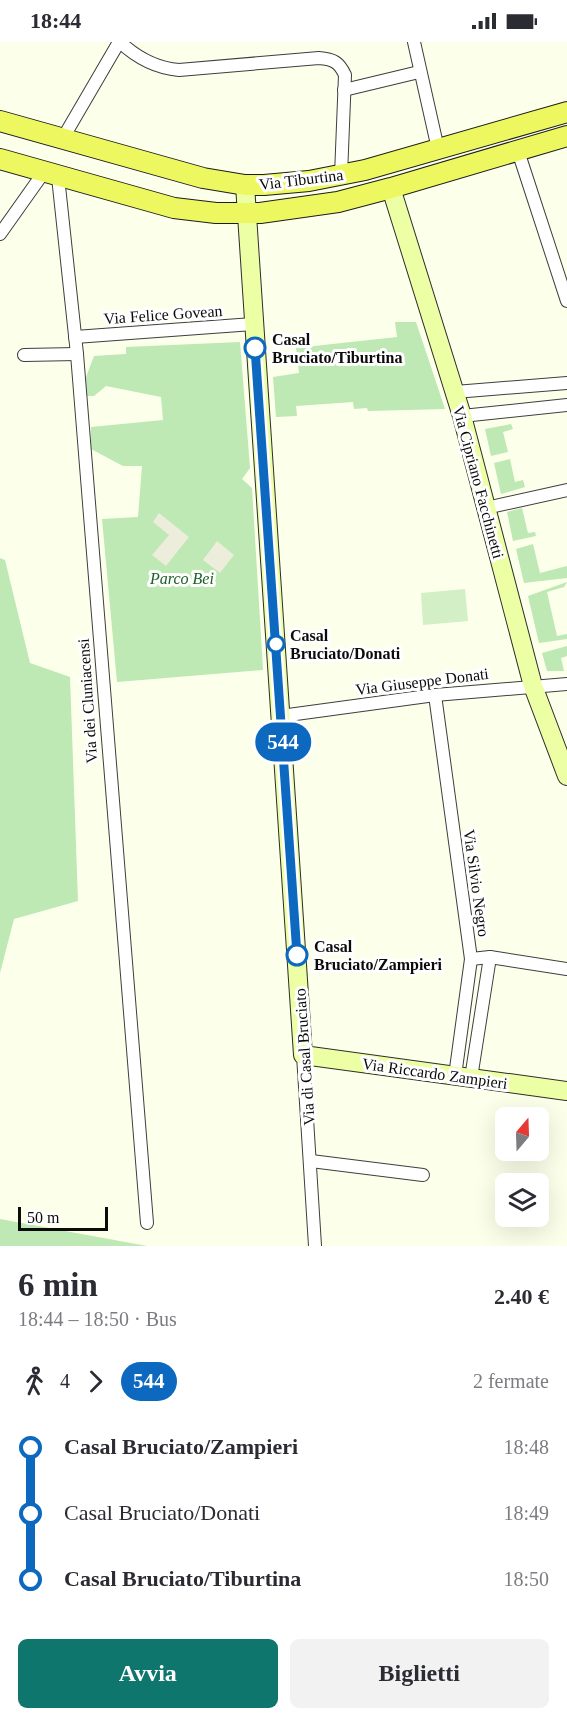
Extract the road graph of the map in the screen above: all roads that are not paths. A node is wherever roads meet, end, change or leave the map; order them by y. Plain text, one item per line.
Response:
1 (119, 42) edge
2 (414, 42) edge
3 (419, 72) junction
4 (344, 90) junction
5 (567, 112) edge
6 (0, 121) edge
7 (567, 136) edge
8 (63, 138) junction
9 (438, 149) junction
10 (518, 152) junction
11 (0, 159) edge
12 (51, 175) junction
13 (341, 175) junction
14 (309, 181) junction
15 (245, 185) junction
16 (391, 188) junction
17 (312, 207) junction
18 (247, 213) junction
19 (0, 234) edge
20 (567, 301) edge
21 (253, 324) junction
22 (75, 337) junction
23 (77, 354) junction
24 (24, 355) dead end
25 (567, 383) edge
26 (454, 392) junction
27 (567, 405) edge
28 (462, 416) junction
29 (567, 490) edge
30 (486, 508) junction
31 (567, 684) edge
32 (533, 686) junction
33 (435, 695) junction
34 (281, 716) junction
35 (567, 776) edge
36 (490, 957) junction
37 (471, 959) junction
38 (567, 969) edge
39 (303, 1055) junction
40 (463, 1077) junction
41 (567, 1091) edge
42 (311, 1161) junction
43 (423, 1175) dead end
44 (147, 1223) dead end
45 (315, 1246) edge

1 - 4 street
1 - 8 street
2 - 3 street
3 - 4 street
3 - 9 street
4 - 13 street
5 - 9 main road, Via Tiburtina
6 - 8 main road, Via Tiburtina
7 - 10 main road, Via Tiburtina
8 - 15 main road, Via Tiburtina
9 - 13 main road, Via Tiburtina
10 - 16 main road, Via Tiburtina
10 - 20 street
11 - 12 main road, Via Tiburtina
12 - 18 main road, Via Tiburtina
12 - 19 street
12 - 22 street, Via dei Cluniacensi
13 - 14 main road, Via Tiburtina
14 - 15 main road, Via Tiburtina
14 - 17 street
15 - 18 street, Via di Casal Bruciato
16 - 17 main road, Via Tiburtina
16 - 26 street, Via Cipriano Facchinetti
17 - 18 main road, Via Tiburtina
18 - 21 street, Via di Casal Bruciato
21 - 22 street, Via Felice Govean
21 - 34 street, Via di Casal Bruciato
22 - 23 street, Via dei Cluniacensi
23 - 24 street
23 - 44 street, Via dei Cluniacensi
25 - 26 street
26 - 28 street, Via Cipriano Facchinetti
27 - 28 street
28 - 30 street, Via Cipriano Facchinetti
29 - 30 street
30 - 32 street, Via Cipriano Facchinetti
31 - 32 street, Via Giuseppe Donati
32 - 33 street, Via Giuseppe Donati
32 - 35 street, Via Cipriano Facchinetti
33 - 34 street, Via Giuseppe Donati
33 - 37 street, Via Silvio Negro
34 - 39 street, Via di Casal Bruciato
36 - 37 street
36 - 38 street
36 - 40 street, Via Silvio Negro
37 - 40 street, Via Silvio Negro
39 - 40 street, Via Riccardo Zampieri
39 - 42 street, Via di Casal Bruciato
40 - 41 street, Via Riccardo Zampieri
42 - 43 street
42 - 45 street, Via di Casal Bruciato

